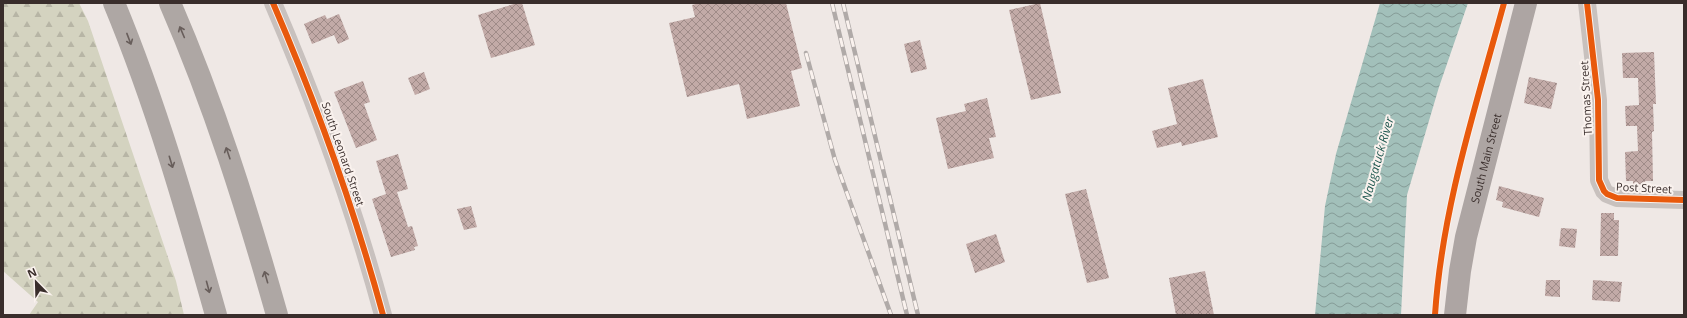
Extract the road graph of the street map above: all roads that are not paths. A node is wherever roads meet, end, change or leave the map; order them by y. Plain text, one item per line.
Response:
1 (114, 3) edge
2 (170, 3) edge
3 (273, 3) edge
4 (1526, 3) edge
5 (1587, 3) edge
6 (1604, 191) joint
7 (1684, 200) edge
8 (216, 315) edge
9 (277, 315) edge
10 (383, 315) edge
11 (1455, 315) edge

1 -> 8 highway
9 -> 2 highway
3 - 10 street, South Leonard Street
4 - 11 main road, South Main Street
5 - 6 street, Thomas Street
6 - 7 street, Post Street

